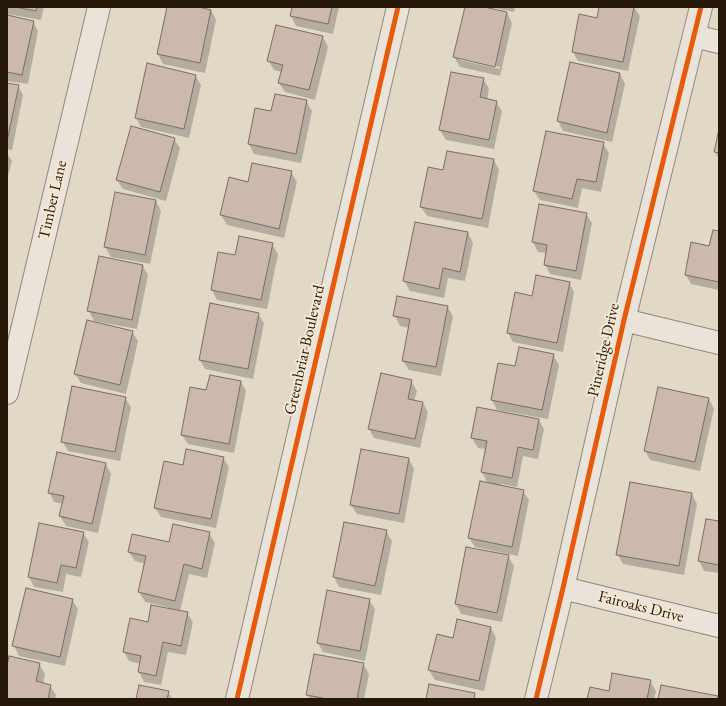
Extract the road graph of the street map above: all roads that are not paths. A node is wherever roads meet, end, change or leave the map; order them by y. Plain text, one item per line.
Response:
1 (99, 7) edge
2 (398, 7) edge
3 (701, 7) edge
4 (694, 36) junction
5 (719, 42) edge
6 (624, 320) junction
7 (719, 343) edge
8 (7, 393) edge
9 (563, 588) junction
10 (719, 626) edge
11 (237, 699) edge
12 (536, 699) edge

1 - 8 street, Timber Lane
2 - 11 street, Greenbriar Boulevard
3 - 4 street, Pineridge Drive
4 - 5 street
4 - 6 street, Pineridge Drive
6 - 7 street
6 - 9 street, Pineridge Drive
9 - 10 street, Fairoaks Drive
9 - 12 street, Pineridge Drive

